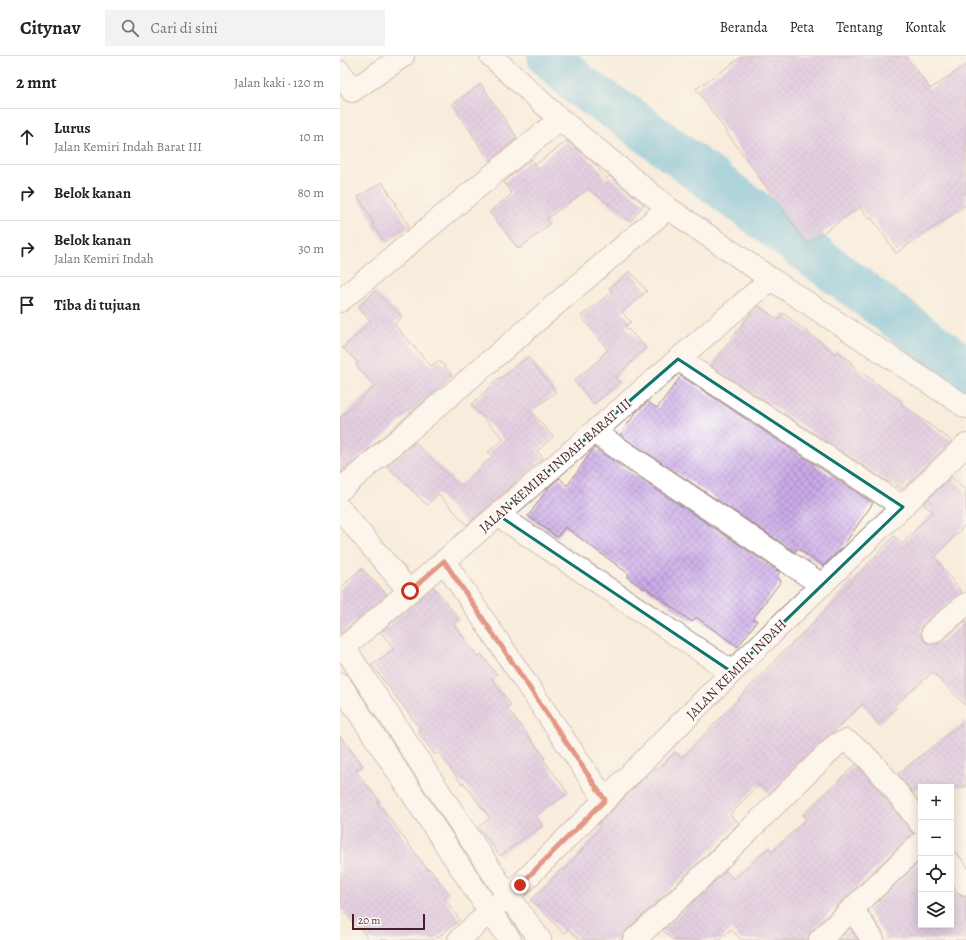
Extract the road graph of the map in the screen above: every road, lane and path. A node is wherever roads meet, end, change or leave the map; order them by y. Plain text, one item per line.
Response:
1 (403, 56) edge
2 (491, 56) edge
3 (340, 72) edge
4 (346, 96) edge
5 (560, 119) junction
6 (668, 208) junction
7 (771, 280) junction
8 (340, 301) edge
9 (678, 359) junction
10 (966, 407) edge
11 (594, 432) junction
12 (966, 445) edge
13 (340, 490) edge
14 (903, 507) junction
15 (340, 509) edge
16 (498, 515) junction
17 (444, 561) junction
18 (822, 585) junction
19 (410, 591) junction
20 (966, 604) edge
21 (933, 632) dead end
22 (342, 649) edge
23 (732, 672) junction
24 (340, 684) edge
25 (605, 800) junction
26 (918, 820) edge
27 (918, 846) edge
28 (954, 868) edge
29 (966, 884) edge
30 (508, 895) junction
31 (852, 909) junction
32 (490, 911) junction
33 (458, 940) edge
34 (510, 940) edge
35 (540, 940) edge
36 (634, 940) edge
37 (820, 940) edge
38 (873, 940) edge

1 - 4 street
2 - 5 street
3 - 4 street
5 - 6 street
5 - 8 street
6 - 7 street
6 - 13 street
7 - 9 street, JALAN KEMIRI INDAH BARAT III
7 - 10 street
9 - 11 street, JALAN KEMIRI INDAH BARAT III
9 - 14 street
11 - 16 street, JALAN KEMIRI INDAH BARAT III
11 - 18 street
12 - 14 street, JALAN KEMIRI INDAH
14 - 18 street, JALAN KEMIRI INDAH
15 - 19 street
16 - 17 street, JALAN KEMIRI INDAH BARAT III
16 - 23 street
17 - 19 street, JALAN KEMIRI INDAH BARAT III
17 - 25 street
18 - 23 street, JALAN KEMIRI INDAH
19 - 22 street, JALAN KEMIRI INDAH BARAT III
20 - 21 street
22 - 30 street
23 - 25 street, JALAN KEMIRI INDAH
24 - 32 street
25 - 30 street, JALAN KEMIRI INDAH
26 - 36 street
27 - 31 street
28 - 29 street
30 - 32 street, JALAN KEMIRI INDAH
30 - 35 street
31 - 37 street
31 - 38 street
32 - 33 street, JALAN KEMIRI INDAH
32 - 34 street

